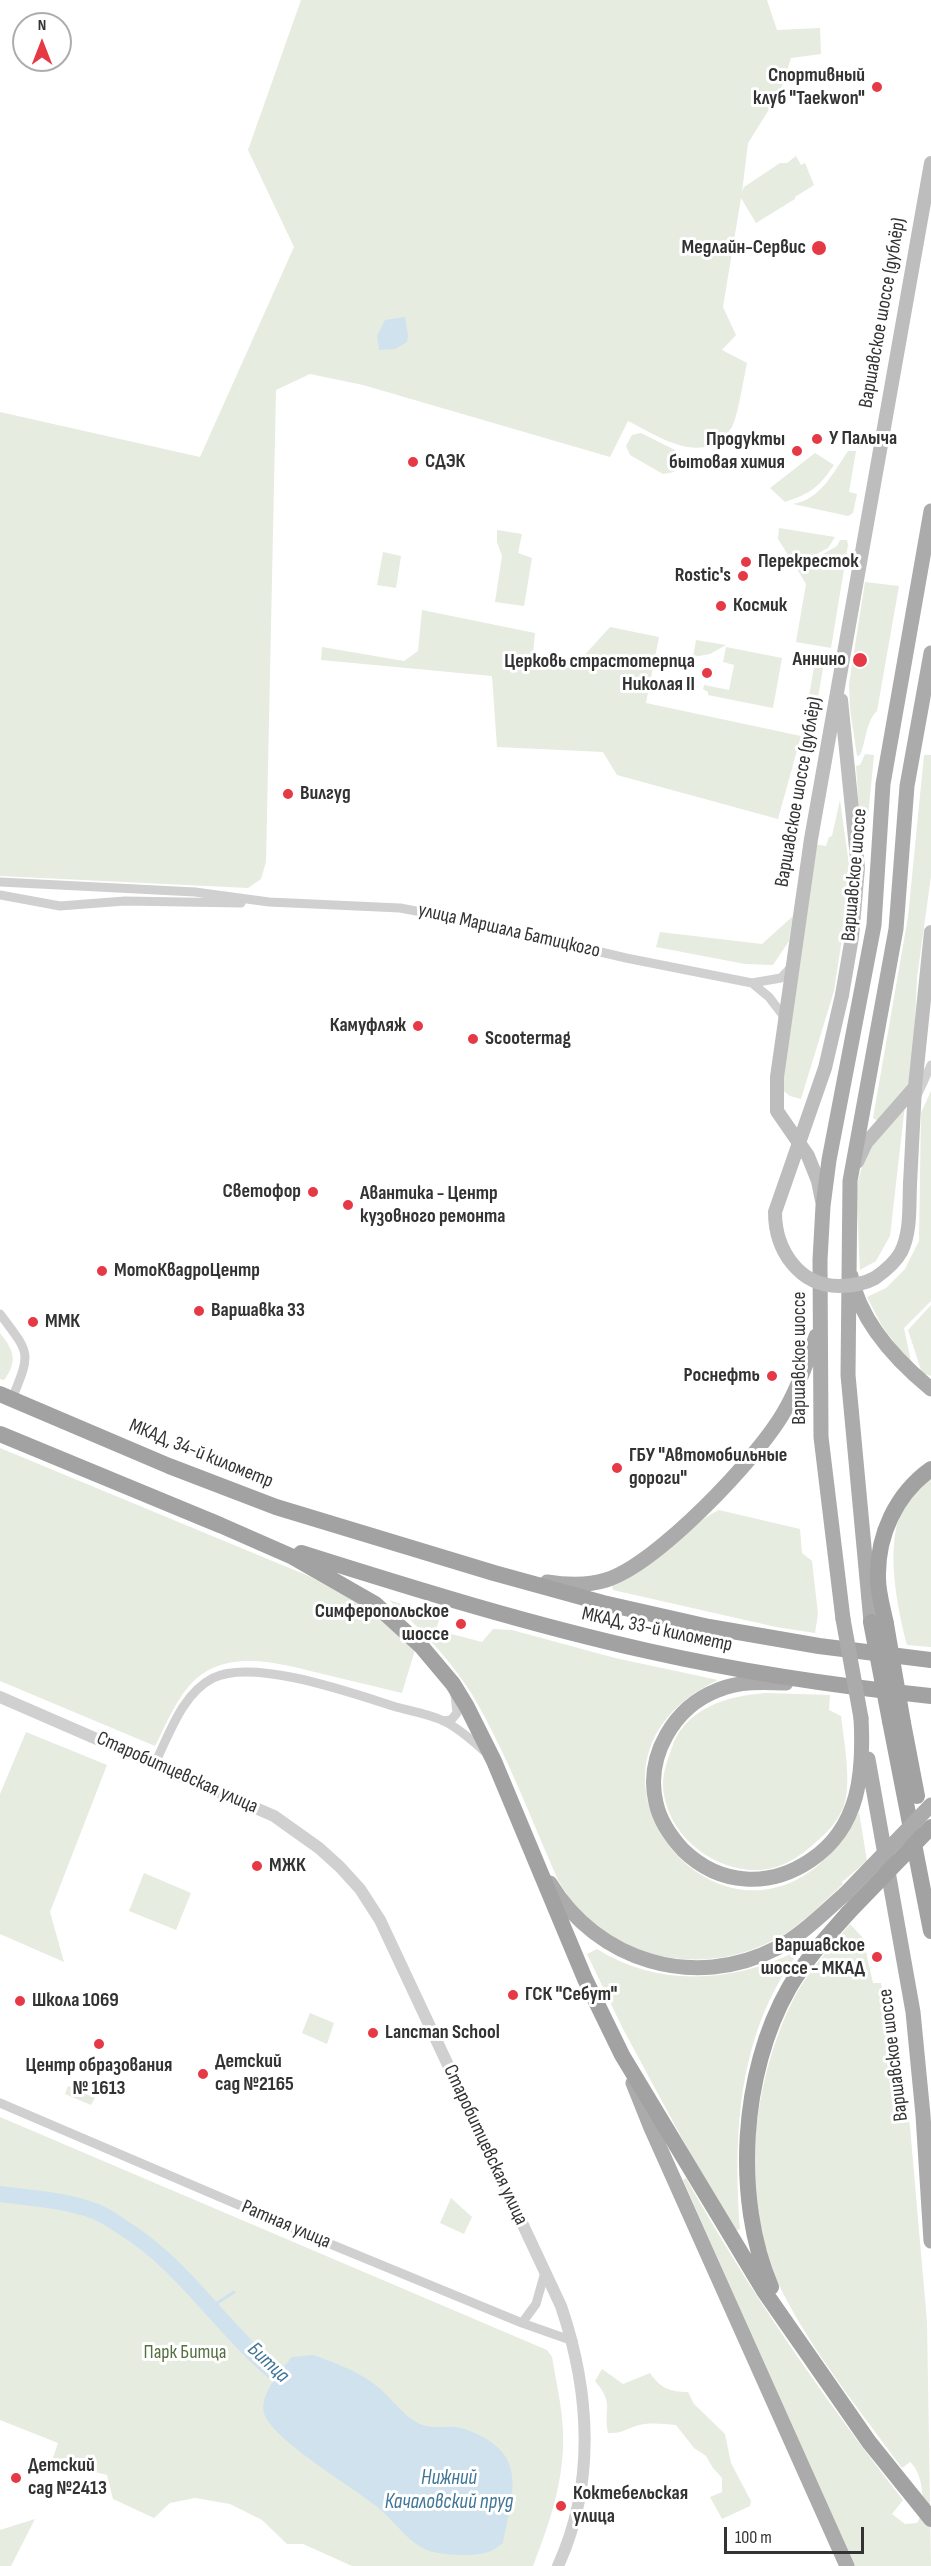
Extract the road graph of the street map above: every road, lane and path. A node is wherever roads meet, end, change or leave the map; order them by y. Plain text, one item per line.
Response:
1 (931, 163) edge
2 (931, 512) edge
3 (931, 653) edge
4 (840, 674) junction
5 (0, 882) edge
6 (0, 895) edge
7 (264, 902) junction
8 (931, 932) edge
9 (792, 966) junction
10 (752, 983) junction
11 (785, 1019) junction
12 (931, 1065) edge
13 (915, 1087) junction
14 (914, 1102) junction
15 (850, 1181) junction
16 (823, 1206) junction
17 (848, 1259) junction
18 (0, 1314) edge
19 (820, 1325) junction
20 (931, 1389) edge
21 (6, 1397) edge
22 (0, 1434) edge
23 (931, 1469) edge
24 (858, 1499) junction
25 (211, 1521) junction
26 (390, 1542) joint
27 (494, 1573) junction
28 (878, 1579) junction
29 (879, 1623) junction
30 (931, 1659) edge
31 (453, 1684) junction
32 (862, 1688) junction
33 (931, 1696) edge
34 (0, 1697) edge
35 (861, 1718) junction
36 (443, 1721) junction
37 (896, 1722) junction
38 (494, 1761) junction
39 (155, 1763) junction
40 (931, 1805) edge
41 (931, 1827) edge
42 (539, 1865) junction
43 (931, 1869) edge
44 (931, 1931) edge
45 (913, 2013) junction
46 (622, 2055) junction
47 (0, 2103) edge
48 (931, 2103) edge
49 (931, 2241) edge
50 (545, 2272) junction
51 (522, 2323) junction
52 (573, 2341) junction
53 (804, 2346) junction
54 (931, 2519) edge
55 (558, 2566) edge
56 (846, 2566) edge

1 - 4 main road, Варшавское шоссе (дублёр)
2 - 16 main road, Варшавское шоссе
3 - 15 main road
4 - 9 main road, Варшавское шоссе (дублёр)
4 - 14 main road, bridge
5 - 7 street, улица Маршала Батицкого
6 - 7 street, улица Маршала Батицкого
7 - 10 street, улица Маршала Батицкого
8 - 13 main road
9 - 10 street, улица Маршала Батицкого
9 - 11 main road, Варшавское шоссе (дублёр)
10 - 11 street
11 - 16 main road, Варшавское шоссе (дублёр)
12 - 14 street
13 - 14 main road
13 - 15 main road
15 - 17 main road
16 - 19 main road, Варшавское шоссе
17 - 20 main road
17 - 24 main road
18 - 21 street
19 - 27 main road
19 - 35 main road, Варшавское шоссе, bridge
21 - 26 highway, МКАД, 34-й километр
22 - 25 highway
23 - 28 highway
24 - 28 main road
24 - 29 main road
25 - 31 highway
25 - 32 highway, МКАД, 33-й километр
26 - 27 highway, МКАД, 33-й километр
27 - 30 highway, МКАД, 33-й километр
28 - 29 highway
29 - 37 highway, bridge
31 - 36 street
31 - 38 highway
32 - 33 highway, МКАД, 33-й километр
32 - 35 main road
34 - 39 street, Старобитцевская улица
35 - 45 main road, Варшавское шоссе
36 - 38 street
36 - 39 street
37 - 43 highway
37 - 44 highway
38 - 42 highway
39 - 50 street, Старобитцевская улица
40 - 42 main road, bridge
41 - 53 highway, bridge
42 - 46 highway
45 - 48 main road
45 - 49 main road, Варшавское шоссе
46 - 53 highway
46 - 56 main road
47 - 51 street, Ратная улица
50 - 51 street
50 - 52 street, Старобитцевская улица
51 - 52 street, Ратная улица
52 - 55 street, Старобитцевская улица
53 - 54 highway

